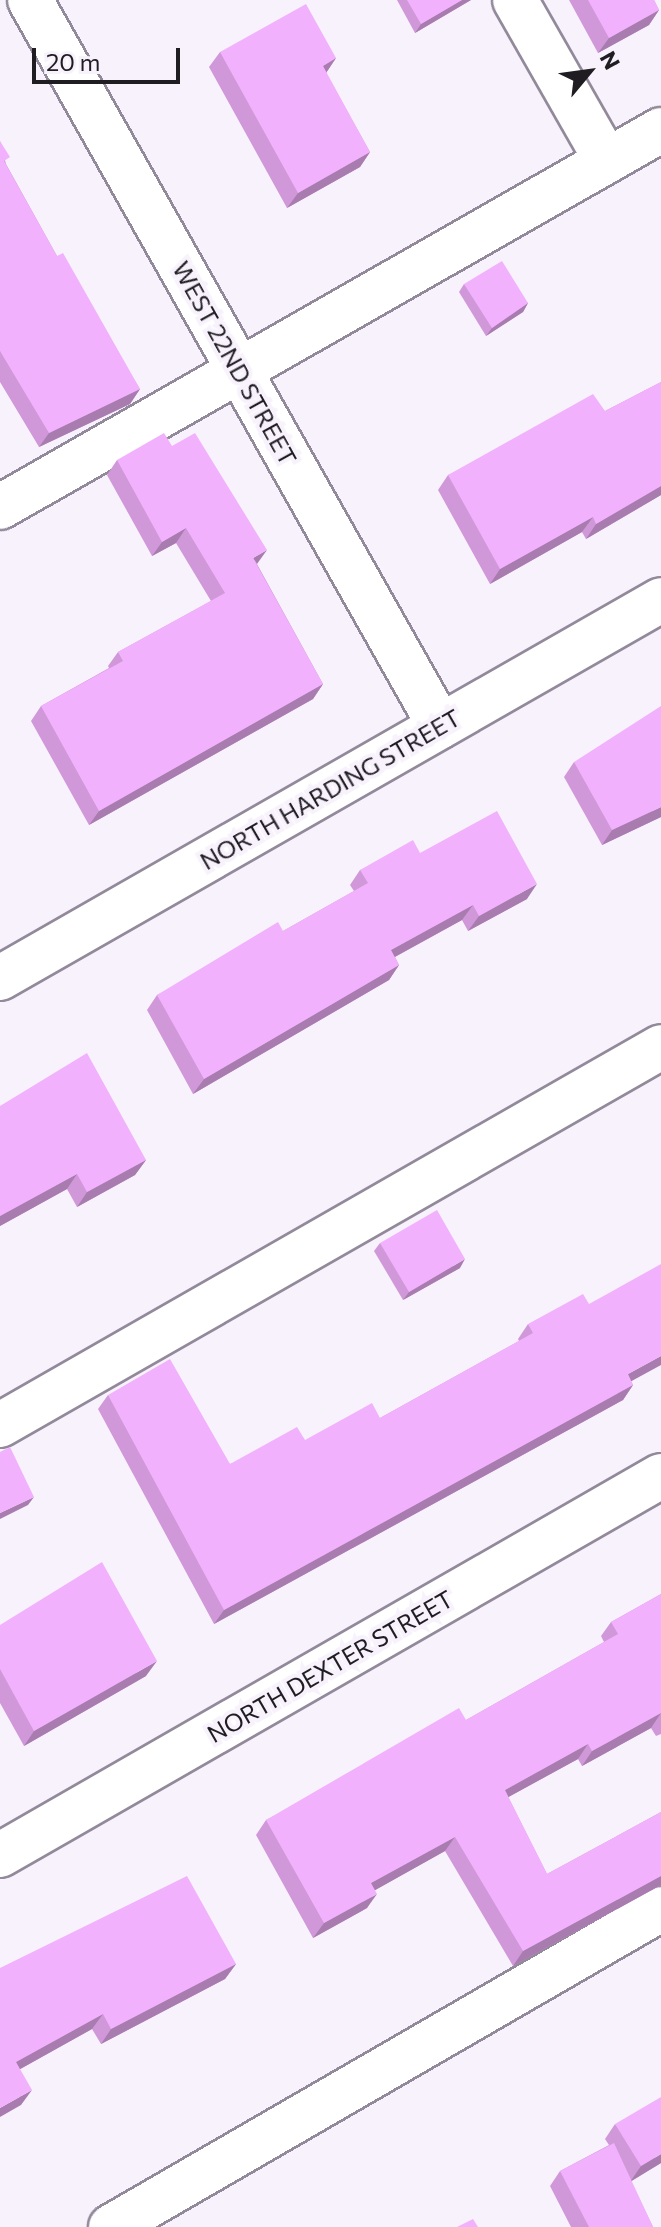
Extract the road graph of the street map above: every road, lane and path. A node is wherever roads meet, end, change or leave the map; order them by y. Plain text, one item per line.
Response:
1 (30, 0) edge
2 (515, 0) edge
3 (661, 130) edge
4 (607, 161) junction
5 (239, 371) junction
6 (0, 507) edge
7 (661, 600) edge
8 (440, 726) junction
9 (0, 978) edge
10 (661, 1047) edge
11 (0, 1425) edge
12 (661, 1476) edge
13 (0, 1855) edge
14 (661, 1909) edge
15 (111, 2227) edge

1 - 5 street, WEST 22ND STREET
2 - 4 street
3 - 4 street
4 - 5 street
5 - 6 street
5 - 8 street, WEST 22ND STREET
7 - 8 street, NORTH HARDING STREET
8 - 9 street, NORTH HARDING STREET
10 - 11 street
12 - 13 street, NORTH DEXTER STREET
14 - 15 street

